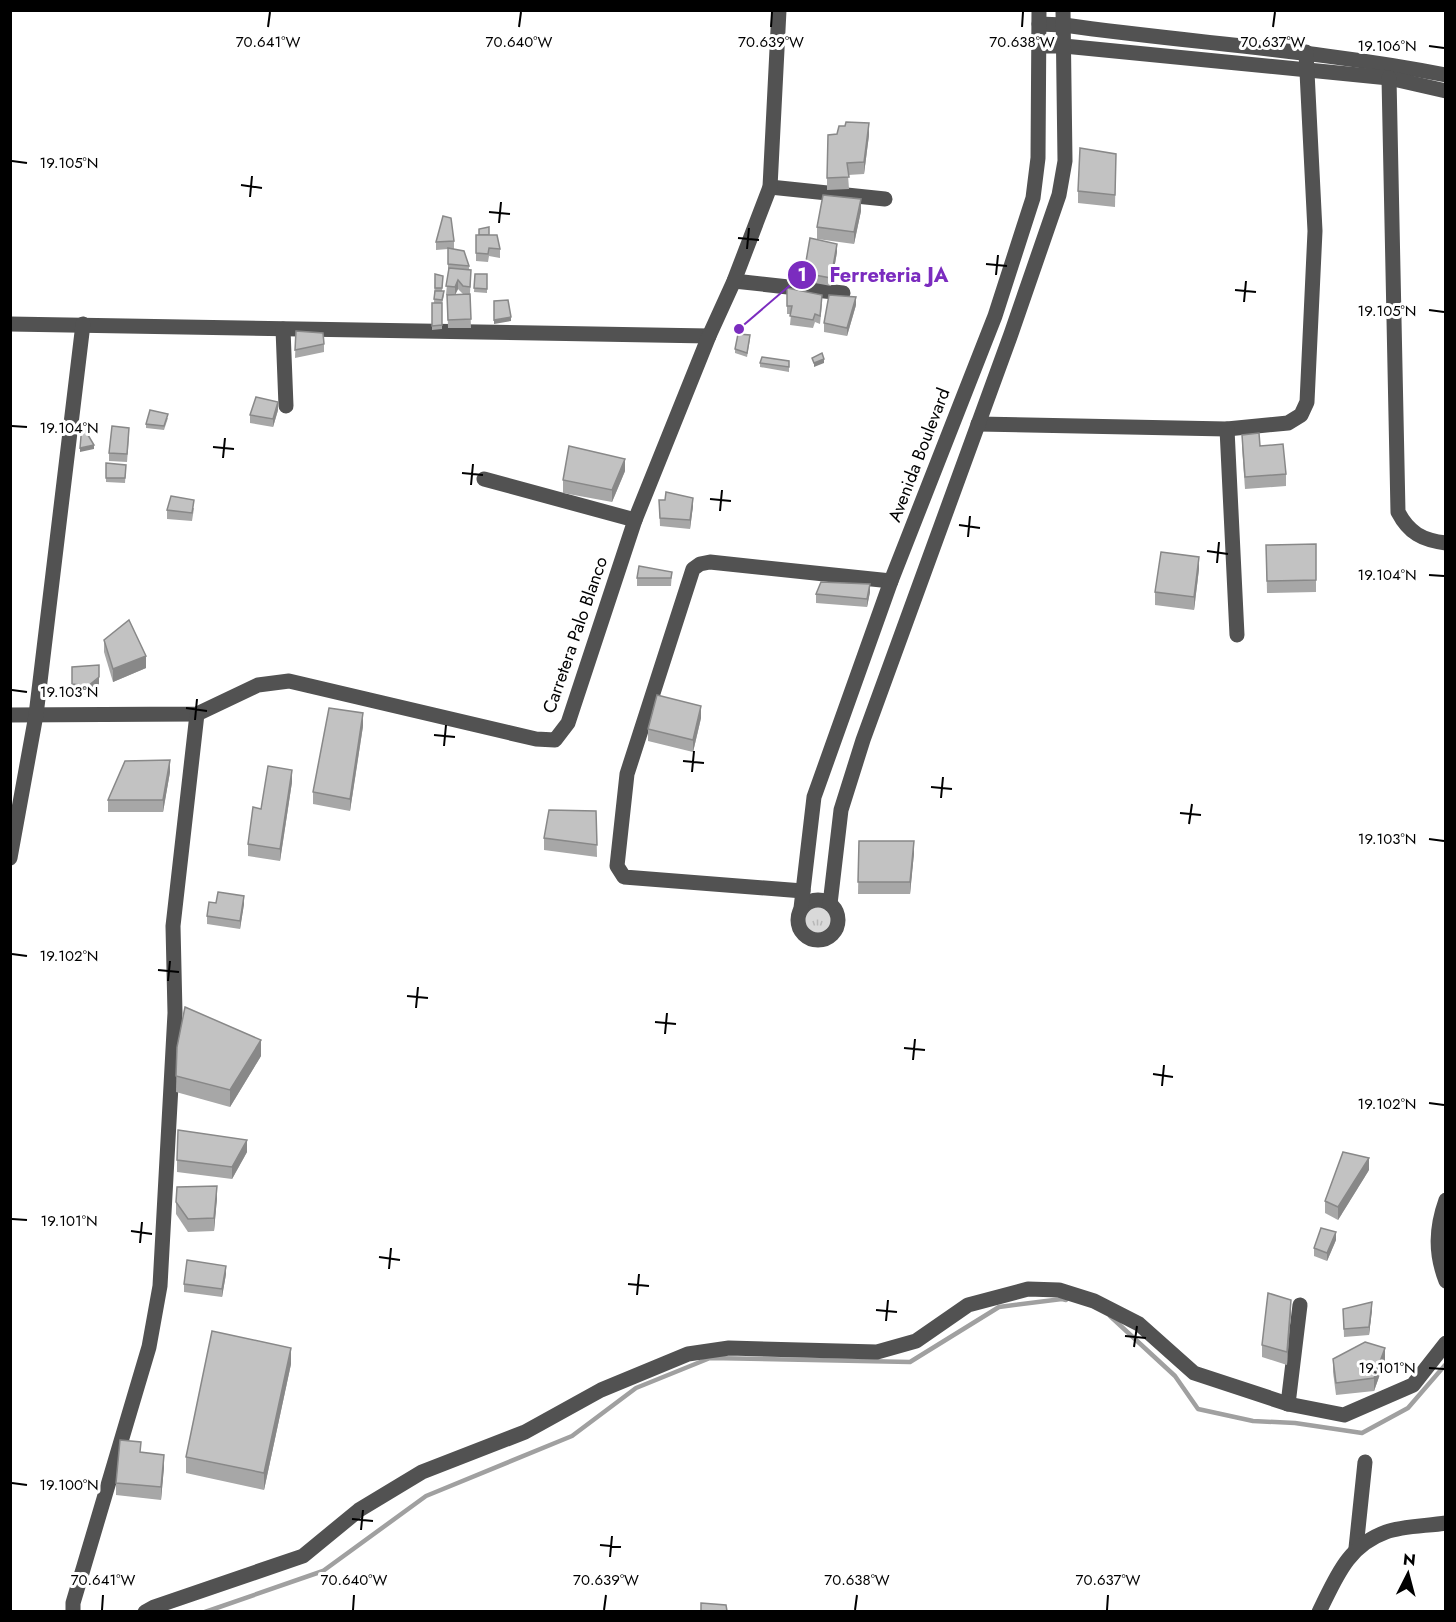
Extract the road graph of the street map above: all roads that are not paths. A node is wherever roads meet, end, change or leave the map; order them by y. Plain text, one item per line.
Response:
1 (779, 10) edge
2 (1039, 17) edge
3 (1063, 18) edge
4 (1064, 45) junction
5 (1039, 46) junction
6 (1306, 52) junction
7 (1308, 69) junction
8 (1446, 75) edge
9 (1389, 78) junction
10 (1446, 91) edge
11 (770, 187) junction
12 (885, 199) dead end
13 (734, 281) junction
14 (843, 293) dead end
15 (10, 324) edge
16 (83, 324) junction
17 (284, 329) junction
18 (709, 336) junction
19 (286, 406) dead end
20 (978, 424) junction
21 (1227, 429) junction
22 (484, 479) dead end
23 (635, 520) junction
24 (1446, 543) edge
25 (891, 581) junction
26 (1237, 635) dead end
27 (196, 714) junction
28 (10, 715) edge
29 (36, 715) junction
30 (10, 858) edge
31 (803, 891) junction
32 (830, 904) junction
33 (801, 908) junction
34 (1446, 1200) edge
35 (1446, 1281) edge
36 (1300, 1305) dead end
37 (1446, 1343) edge
38 (1288, 1404) junction
39 (1365, 1462) dead end
40 (1446, 1523) edge
41 (1356, 1548) junction
42 (73, 1611) edge
43 (145, 1611) edge
44 (1319, 1611) edge

1 - 11 street, Carretera Palo Blanco
2 - 3 street
2 - 5 street, Avenida Boulevard
3 - 4 street
3 - 6 street
4 - 5 street
4 - 7 street
4 - 20 street
5 - 25 street, Avenida Boulevard
6 - 7 street
6 - 8 street
7 - 9 street
7 - 21 street
9 - 10 street
9 - 24 street
11 - 12 street
11 - 13 street, Carretera Palo Blanco
13 - 14 street
13 - 18 street, Carretera Palo Blanco
15 - 16 street
16 - 17 street
16 - 29 street
17 - 18 street
17 - 19 street
18 - 23 street, Carretera Palo Blanco
20 - 21 street
20 - 32 street
21 - 26 street
22 - 23 street
23 - 27 street, Carretera Palo Blanco
25 - 31 street, Avenida Boulevard
25 - 31 street
27 - 29 street, Carretera Palo Blanco
27 - 42 street
28 - 29 street, Carretera Palo Blanco
29 - 30 street
31 - 33 street, Avenida Boulevard
32 - 33 street
32 - 33 street
34 - 35 street
36 - 38 street
37 - 38 street
38 - 43 street
39 - 41 street
40 - 41 street
41 - 44 street

